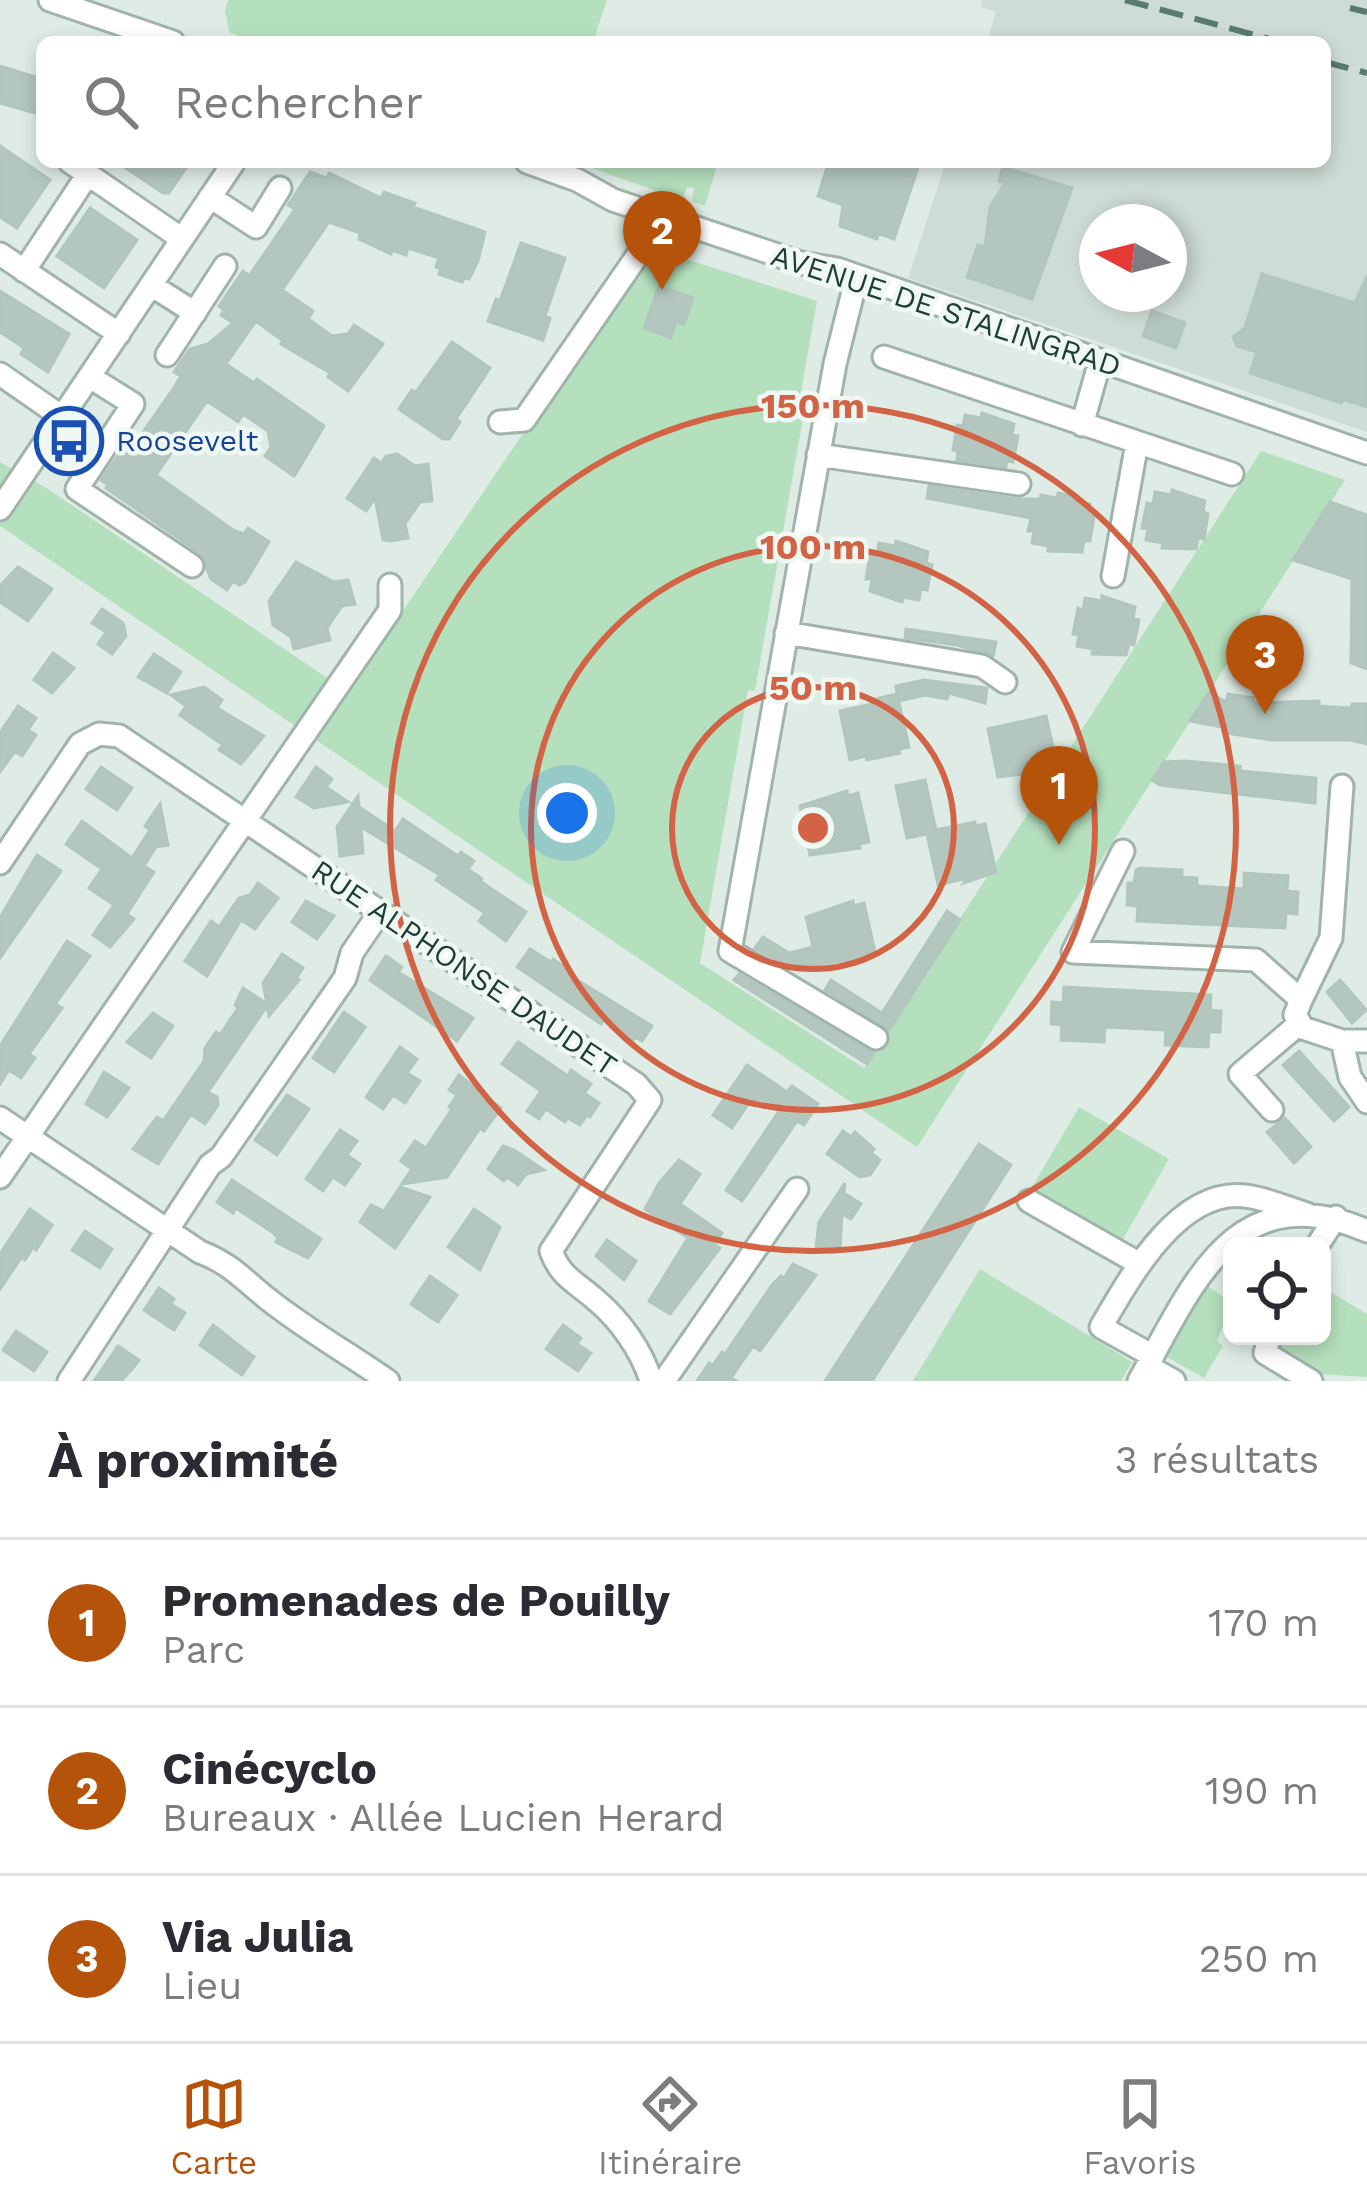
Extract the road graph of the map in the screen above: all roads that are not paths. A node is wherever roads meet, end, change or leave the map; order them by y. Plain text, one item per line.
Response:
1 (50, 0) edge
2 (155, 36) edge
3 (79, 168) edge
4 (230, 168) edge
5 (542, 168) edge
6 (280, 188) dead end
7 (210, 197) junction
8 (664, 217) junction
9 (182, 239) junction
10 (0, 254) edge
11 (225, 266) dead end
12 (24, 271) junction
13 (857, 276) junction
14 (152, 285) junction
15 (195, 313) junction
16 (119, 334) junction
17 (166, 355) dead end
18 (884, 357) dead end
19 (1100, 361) junction
20 (0, 374) edge
21 (90, 376) junction
22 (62, 417) junction
23 (500, 422) dead end
24 (1082, 425) junction
25 (1137, 442) junction
26 (1367, 453) edge
27 (818, 455) junction
28 (1232, 474) dead end
29 (1019, 484) dead end
30 (0, 509) edge
31 (192, 566) dead end
32 (1113, 576) dead end
33 (390, 585) dead end
34 (786, 633) junction
35 (1005, 682) dead end
36 (1342, 786) dead end
37 (245, 820) junction
38 (1123, 851) dead end
39 (0, 863) edge
40 (380, 912) junction
41 (1299, 1010) junction
42 (876, 1038) dead end
43 (1342, 1041) junction
44 (1367, 1041) edge
45 (1367, 1102) edge
46 (1272, 1110) dead end
47 (0, 1118) edge
48 (28, 1136) junction
49 (0, 1177) edge
50 (797, 1190) dead end
51 (1028, 1201) dead end
52 (1307, 1214) junction
53 (166, 1230) junction
54 (1367, 1231) edge
55 (1327, 1237) edge
56 (1331, 1237) edge
57 (1138, 1263) junction
58 (1222, 1266) edge
59 (1267, 1345) edge
60 (1146, 1368) edge
61 (69, 1381) edge
62 (388, 1381) edge
63 (651, 1381) edge
64 (664, 1381) edge
65 (1174, 1381) edge
66 (1310, 1381) edge

1 - 2 street
3 - 9 street
3 - 12 street
4 - 7 street
5 - 8 street, AVENUE DE STALINGRAD
6 - 7 street
7 - 9 street
8 - 13 street, AVENUE DE STALINGRAD
8 - 23 street
9 - 14 street
10 - 12 street
11 - 15 street
12 - 16 street
13 - 19 street, AVENUE DE STALINGRAD
13 - 27 street
14 - 15 street
14 - 16 street
15 - 17 street
16 - 21 street
18 - 24 street
19 - 24 street
19 - 26 street, AVENUE DE STALINGRAD
20 - 22 street
21 - 22 street
21 - 31 street
22 - 30 street
24 - 25 street
25 - 28 street
25 - 32 street
27 - 29 street
27 - 34 street
33 - 37 street
34 - 35 street
34 - 42 street
36 - 41 street
37 - 39 street, RUE ALPHONSE DAUDET
37 - 40 street, RUE ALPHONSE DAUDET
37 - 48 street
38 - 41 street
40 - 53 street
40 - 63 street, RUE ALPHONSE DAUDET
41 - 43 street
41 - 46 street
43 - 44 street
43 - 45 street
47 - 48 street
48 - 49 street
48 - 53 street
50 - 64 street
51 - 57 street
52 - 55 street
52 - 57 street
52 - 58 street
53 - 61 street
53 - 62 street
54 - 56 street
57 - 60 street
58 - 60 street
59 - 66 street
60 - 65 street

